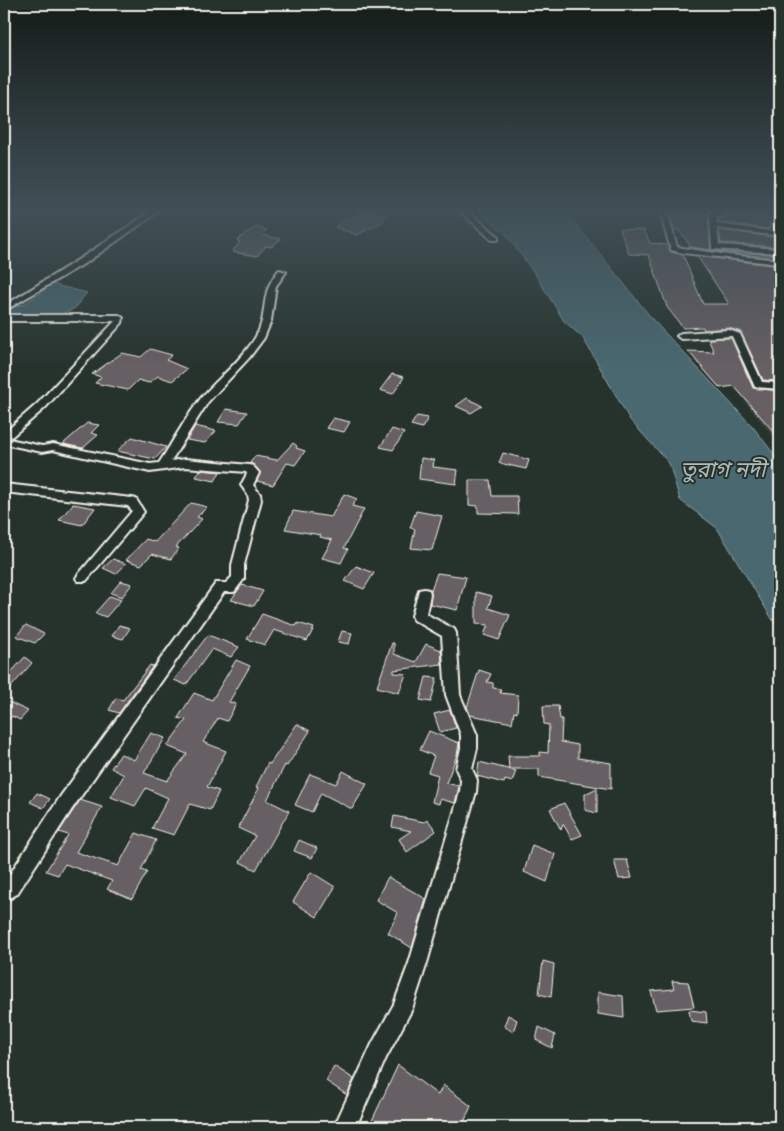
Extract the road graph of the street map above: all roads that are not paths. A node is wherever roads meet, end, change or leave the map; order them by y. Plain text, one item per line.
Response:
1 (81, 262) edge
2 (282, 272) dead end
3 (4, 309) edge
4 (4, 318) edge
5 (681, 336) dead end
6 (780, 386) edge
7 (4, 439) edge
8 (163, 465) junction
9 (4, 488) edge
10 (82, 578) dead end
11 (424, 594) dead end
12 (4, 893) edge
13 (345, 1127) edge

1 - 3 street
2 - 8 street
4 - 7 street
5 - 6 street
7 - 8 street
8 - 12 street
9 - 10 street
11 - 13 street

